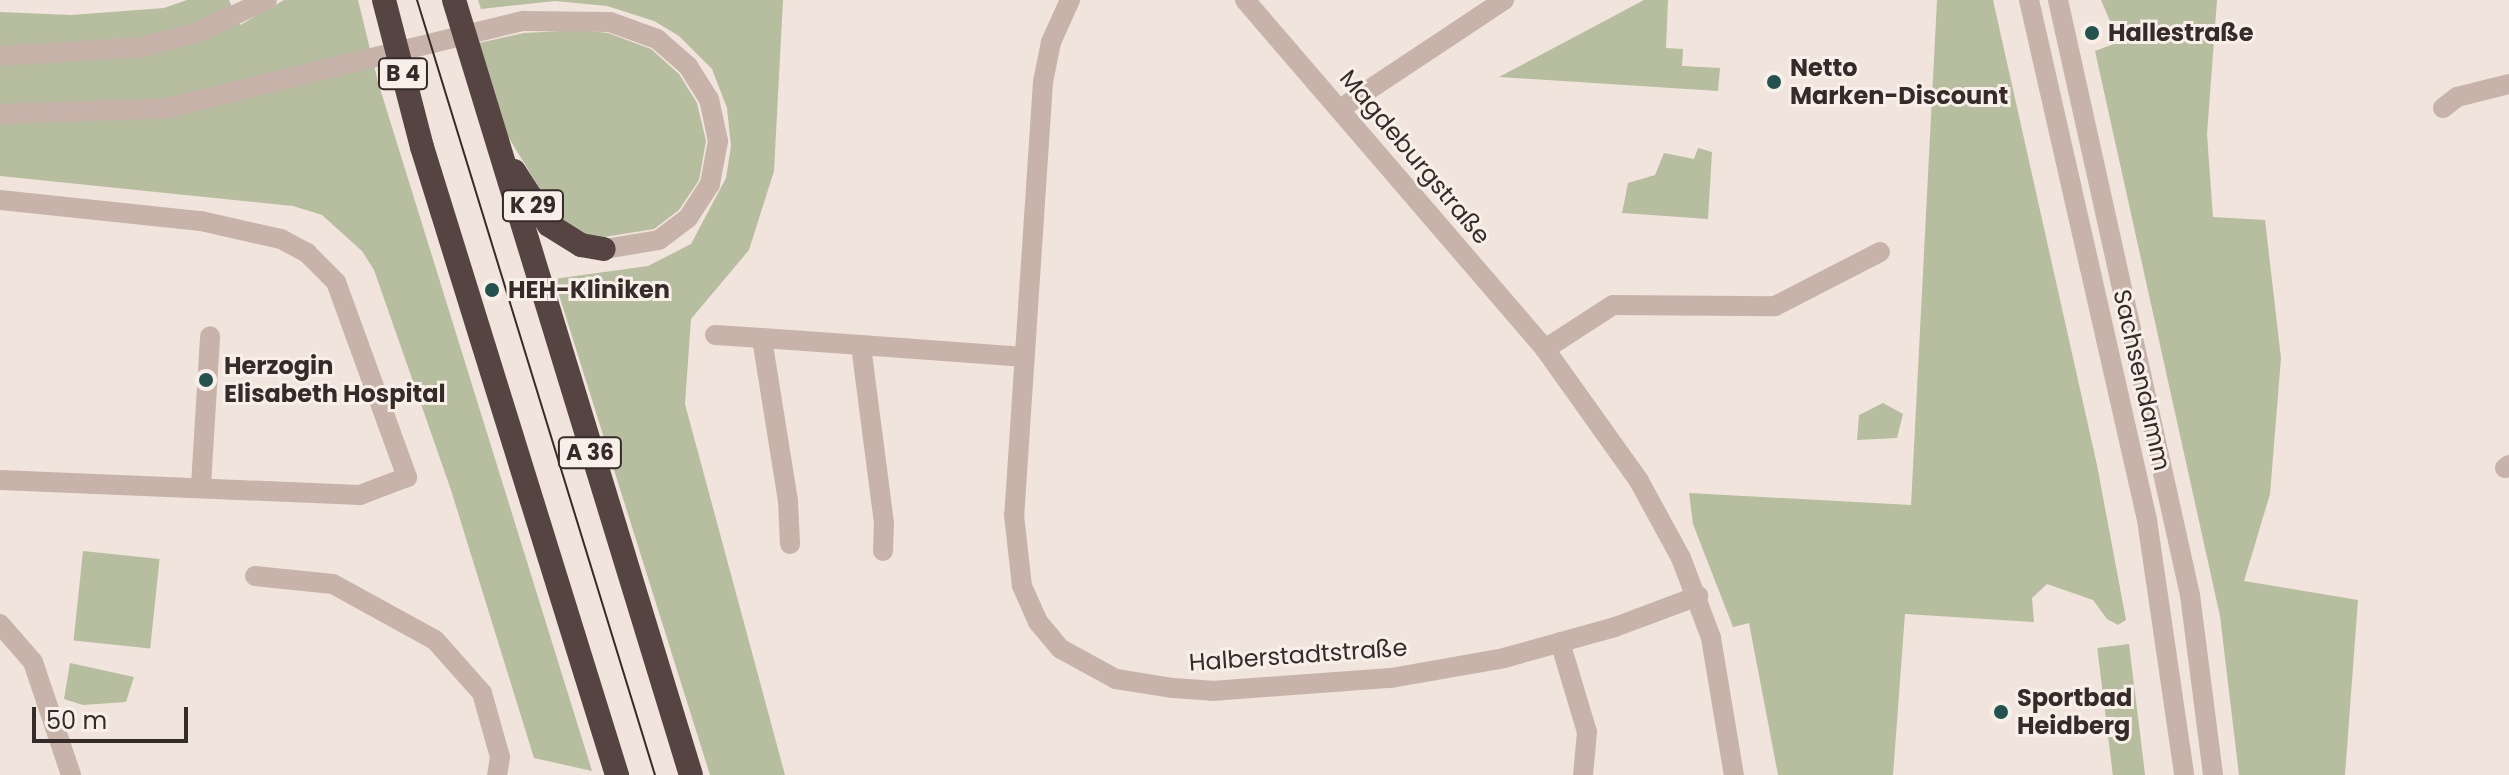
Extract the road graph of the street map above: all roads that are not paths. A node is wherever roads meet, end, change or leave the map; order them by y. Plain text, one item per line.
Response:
1 (267, 0) edge
2 (384, 0) edge
3 (454, 0) edge
4 (1070, 0) edge
5 (1245, 0) edge
6 (1504, 0) edge
7 (2029, 0) edge
8 (2058, 0) edge
9 (0, 56) edge
10 (2509, 84) edge
11 (2443, 108) dead end
12 (1340, 109) junction
13 (0, 114) edge
14 (491, 131) junction
15 (422, 147) joint
16 (0, 200) edge
17 (604, 249) joint
18 (1880, 252) dead end
19 (715, 335) dead end
20 (210, 336) dead end
21 (762, 338) junction
22 (861, 345) junction
23 (1545, 349) junction
24 (1024, 357) junction
25 (0, 480) edge
26 (201, 485) junction
27 (790, 544) dead end
28 (883, 551) dead end
29 (255, 576) dead end
30 (1698, 596) junction
31 (0, 624) edge
32 (1560, 642) junction
33 (499, 766) edge
34 (71, 775) edge
35 (617, 775) edge
36 (691, 775) edge
37 (1583, 775) edge
38 (1734, 775) edge
39 (2184, 775) edge
40 (2213, 775) edge

1 - 9 street
2 - 15 highway, B 4
3 - 14 highway
4 - 24 street, Halberstadtstraße
5 - 12 street, Magdeburgstraße
6 - 12 street
7 - 39 street, Sachsendamm
8 - 40 street, Sachsendamm
10 - 11 street
12 - 23 street, Magdeburgstraße
13 - 17 street, K 29
14 - 17 highway, K 29
14 - 36 highway, A 36
15 - 35 highway, A 36
16 - 26 street
18 - 23 street
19 - 21 street
20 - 26 street
21 - 22 street
21 - 27 street
22 - 24 street
22 - 28 street
23 - 30 street, Magdeburgstraße
24 - 32 street, Halberstadtstraße
25 - 26 street
29 - 33 street
30 - 32 street, Halberstadtstraße
30 - 38 street, Magdeburgstraße
31 - 34 street
32 - 37 street

